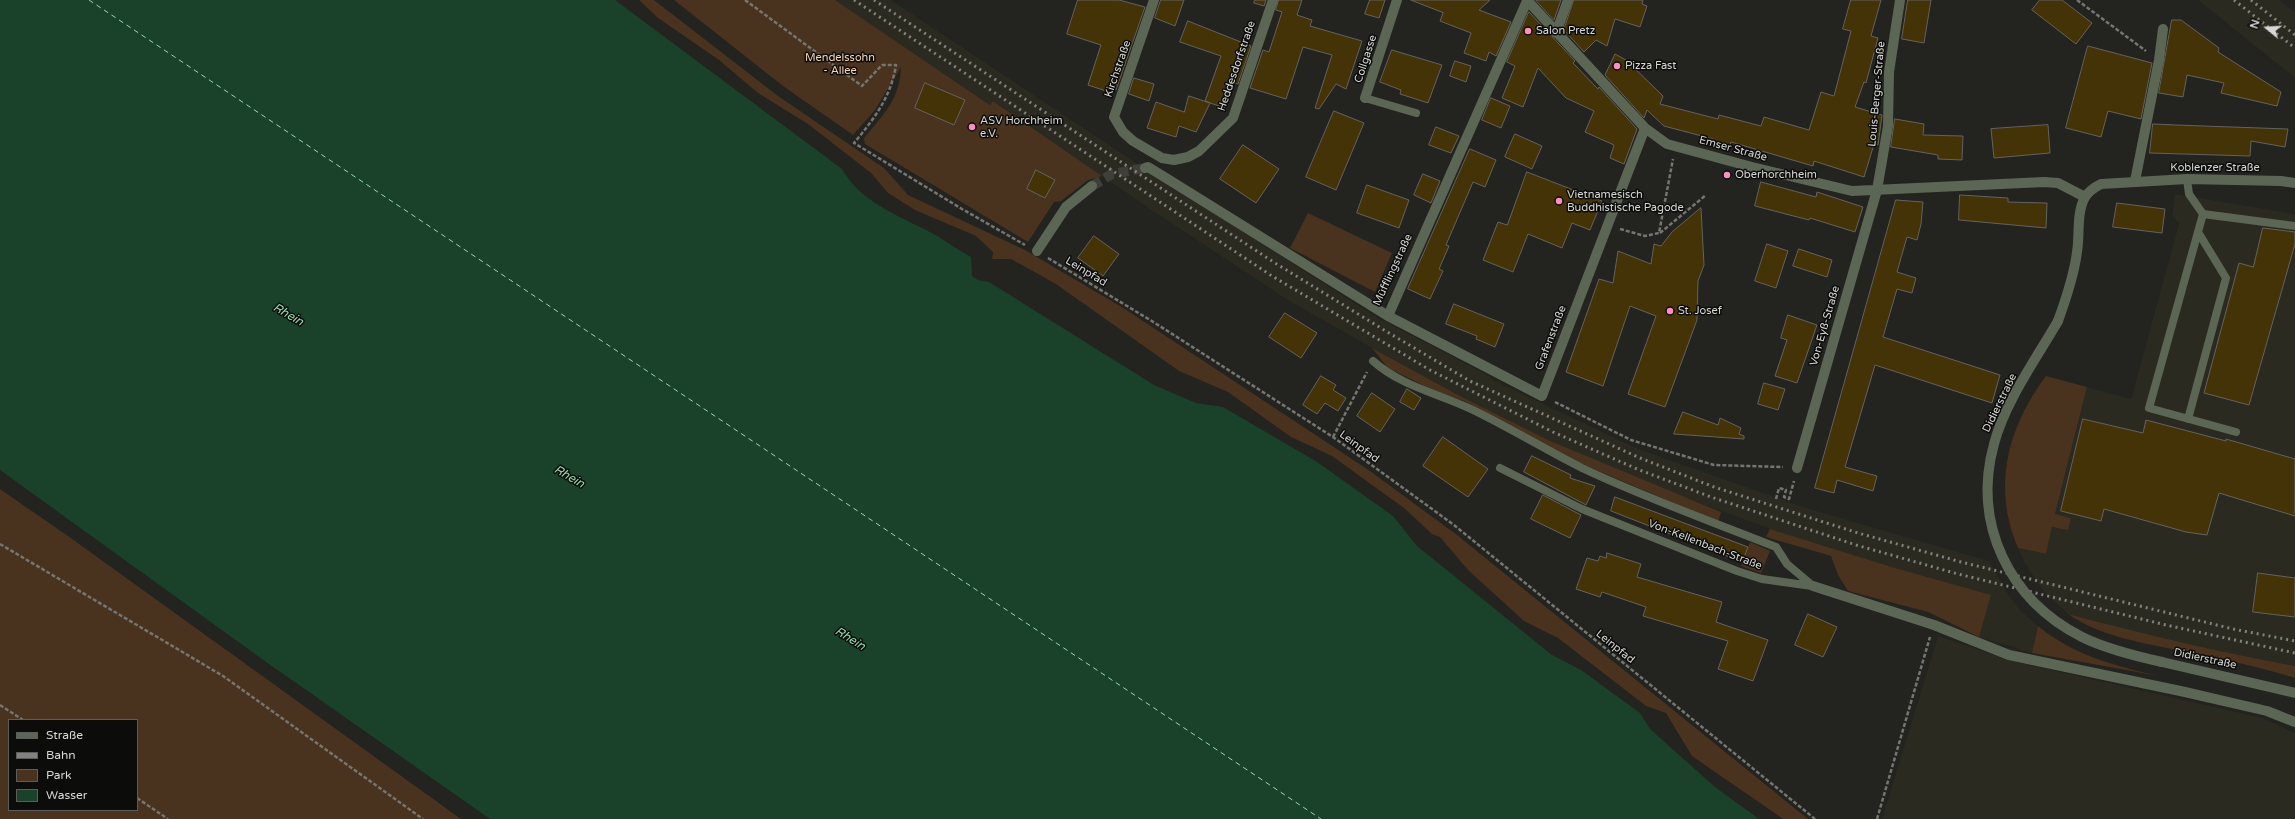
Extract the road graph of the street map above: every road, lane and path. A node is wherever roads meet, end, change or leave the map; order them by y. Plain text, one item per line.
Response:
1 (745, 0) edge
2 (1154, 0) edge
3 (1273, 0) edge
4 (1397, 0) edge
5 (1527, 0) edge
6 (1568, 0) edge
7 (1900, 0) edge
8 (2077, 0) edge
9 (2163, 29) dead end
10 (1556, 33) junction
11 (2159, 60) junction
12 (1365, 98) joint
13 (1416, 113) dead end
14 (1645, 128) junction
15 (1133, 141) joint
16 (1674, 153) dead end
17 (1145, 168) tunnel mouth
18 (2187, 179) junction
19 (2135, 181) junction
20 (2295, 183) edge
21 (1092, 186) tunnel mouth
22 (1877, 190) junction
23 (1706, 195) dead end
24 (2085, 197) junction
25 (2203, 214) junction
26 (1608, 224) junction
27 (2295, 226) edge
28 (2198, 232) junction
29 (1659, 233) junction
30 (1037, 251) junction
31 (1388, 316) junction
32 (1373, 361) joint
33 (1542, 396) junction
34 (2188, 419) junction
35 (2236, 432) dead end
36 (1333, 438) junction
37 (1500, 468) dead end
38 (1797, 468) joint
39 (1794, 484) dead end
40 (1776, 499) dead end
41 (0, 544) edge
42 (1813, 586) junction
43 (1934, 625) junction
44 (2295, 693) edge
45 (0, 705) edge
46 (21, 719) edge
47 (2295, 722) edge
48 (138, 799) edge
49 (168, 819) edge
50 (423, 819) edge
51 (1815, 819) edge
52 (1877, 819) edge

1 - 30 path, Leinpfad
2 - 15 street, Kirchstraße
3 - 15 street, Heddesdorfstraße
4 - 12 street, Collgasse
5 - 10 street, Emser Straße
5 - 31 street, Müfflingstraße
6 - 10 street
7 - 22 street, Louis-Berger-Straße
8 - 11 path
9 - 11 street
10 - 14 street, Emser Straße
11 - 19 street
12 - 13 lane, Collgasse
14 - 22 street, Emser Straße
14 - 26 street, Grafenstraße
16 - 29 path
17 - 31 street, Müfflingstraße
18 - 19 street, Koblenzer Straße
18 - 20 street, Koblenzer Straße
18 - 25 lane
19 - 24 street, Koblenzer Straße
21 - 30 street
22 - 24 street, Emser Straße
22 - 38 street, Von-Eyß-Straße
23 - 29 path
24 - 44 street, Didierstraße, bridge
25 - 27 lane
25 - 28 lane
26 - 29 path
26 - 33 street, Grafenstraße
28 - 34 lane
28 - 34 lane
30 - 36 path, Leinpfad
31 - 33 street
32 - 36 path
32 - 42 lane
33 - 38 path
34 - 35 lane
36 - 51 path, Leinpfad
37 - 42 lane, Von-Kellenbach-Straße
39 - 40 path
41 - 50 path
42 - 43 street, Von-Kellenbach-Straße
43 - 47 street
43 - 52 path
45 - 46 path
48 - 49 path

